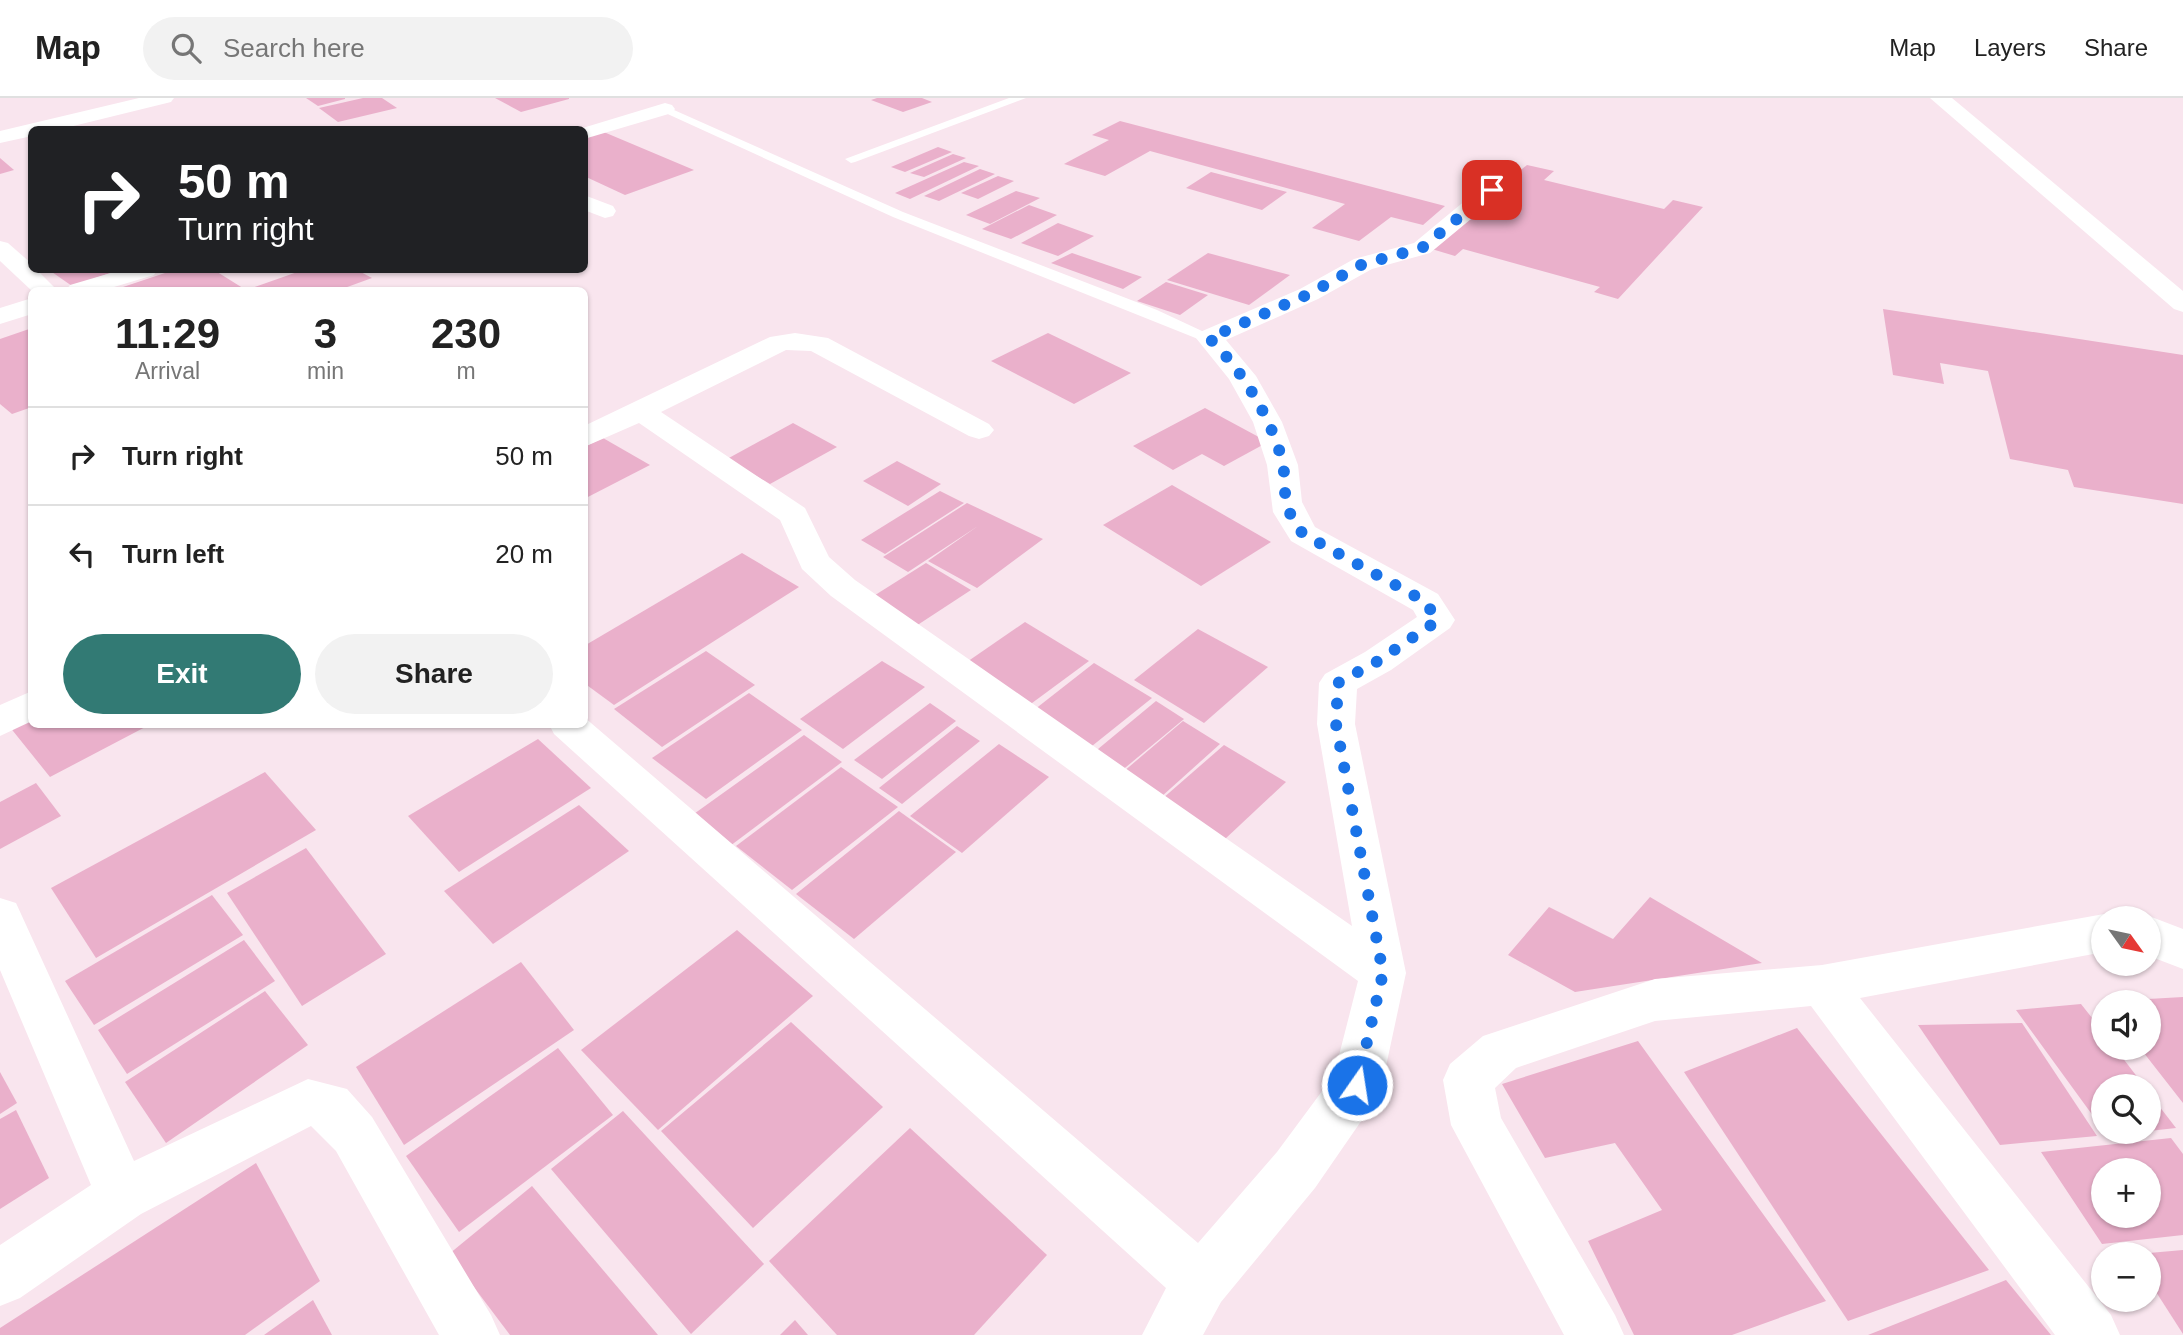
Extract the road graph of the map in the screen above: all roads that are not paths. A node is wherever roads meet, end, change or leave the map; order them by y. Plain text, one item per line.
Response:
1 (164, 98) edge
2 (641, 98) edge
3 (1020, 98) edge
4 (1940, 98) edge
5 (665, 109) junction
6 (61, 126) edge
7 (28, 132) edge
8 (588, 132) edge
9 (0, 137) edge
10 (851, 159) dead end
11 (1492, 190) dead end
12 (0, 248) edge
13 (135, 273) edge
14 (43, 287) edge
15 (89, 287) edge
16 (2183, 304) edge
17 (28, 307) edge
18 (0, 316) edge
19 (1209, 338) junction
20 (641, 411) junction
21 (979, 430) dead end
22 (588, 437) edge
23 (28, 707) edge
24 (0, 722) edge
25 (573, 728) edge
26 (0, 916) edge
27 (2091, 935) edge
28 (2161, 940) edge
29 (2183, 950) edge
30 (1383, 973) junction
31 (1822, 985) junction
32 (122, 1195) junction
33 (0, 1278) edge
34 (1202, 1282) junction
35 (471, 1335) edge
36 (1171, 1335) edge
37 (1595, 1335) edge
38 (2091, 1335) edge

1 - 6 street
2 - 5 street
3 - 10 lane
4 - 16 street
5 - 8 street
5 - 19 lane
7 - 9 street
11 - 19 street
12 - 14 street
13 - 15 street
17 - 18 street
19 - 30 street
20 - 21 street
20 - 22 street
20 - 30 street
23 - 24 street
25 - 34 street
26 - 32 street
27 - 31 street
28 - 29 street
30 - 34 street
31 - 37 street
31 - 38 street
32 - 33 street
32 - 35 street
34 - 36 street

